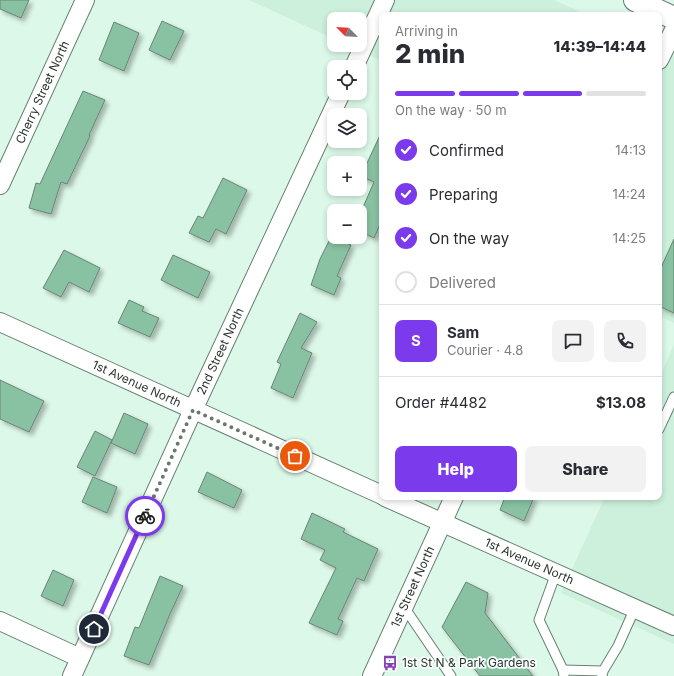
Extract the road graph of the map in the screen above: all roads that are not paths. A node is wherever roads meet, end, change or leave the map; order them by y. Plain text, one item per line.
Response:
1 (85, 0) edge
2 (385, 0) edge
3 (635, 0) edge
4 (379, 12) edge
5 (661, 12) edge
6 (662, 12) edge
7 (379, 13) edge
8 (674, 18) edge
9 (674, 30) edge
10 (662, 54) edge
11 (357, 60) edge
12 (338, 100) edge
13 (0, 185) edge
14 (0, 322) edge
15 (674, 397) edge
16 (193, 410) junction
17 (662, 423) edge
18 (379, 494) edge
19 (393, 500) edge
20 (453, 500) edge
21 (442, 522) junction
22 (556, 573) junction
23 (404, 607) junction
24 (635, 608) junction
25 (0, 621) edge
26 (674, 626) edge
27 (80, 658) junction
28 (564, 673) edge
29 (603, 673) edge
30 (72, 676) edge
31 (372, 676) edge
32 (451, 676) edge

1 - 13 street, Cherry Street North
2 - 4 street
3 - 5 main road
6 - 8 main road
7 - 11 street
9 - 10 street
12 - 16 street, 2nd Street North
14 - 16 street, 1st Avenue North
15 - 17 lane
16 - 18 street, 1st Avenue North
16 - 27 street, 2nd Street North
19 - 21 street, 1st Avenue North
20 - 21 street, 1st Street North
21 - 22 street, 1st Avenue North
21 - 23 street, 1st Street North
22 - 24 street, 1st Avenue North
22 - 28 lane
23 - 31 street, 1st Street North
23 - 32 lane
24 - 26 street, 1st Avenue North
24 - 29 lane
25 - 27 street
27 - 30 street, 2nd Street North
28 - 29 lane

